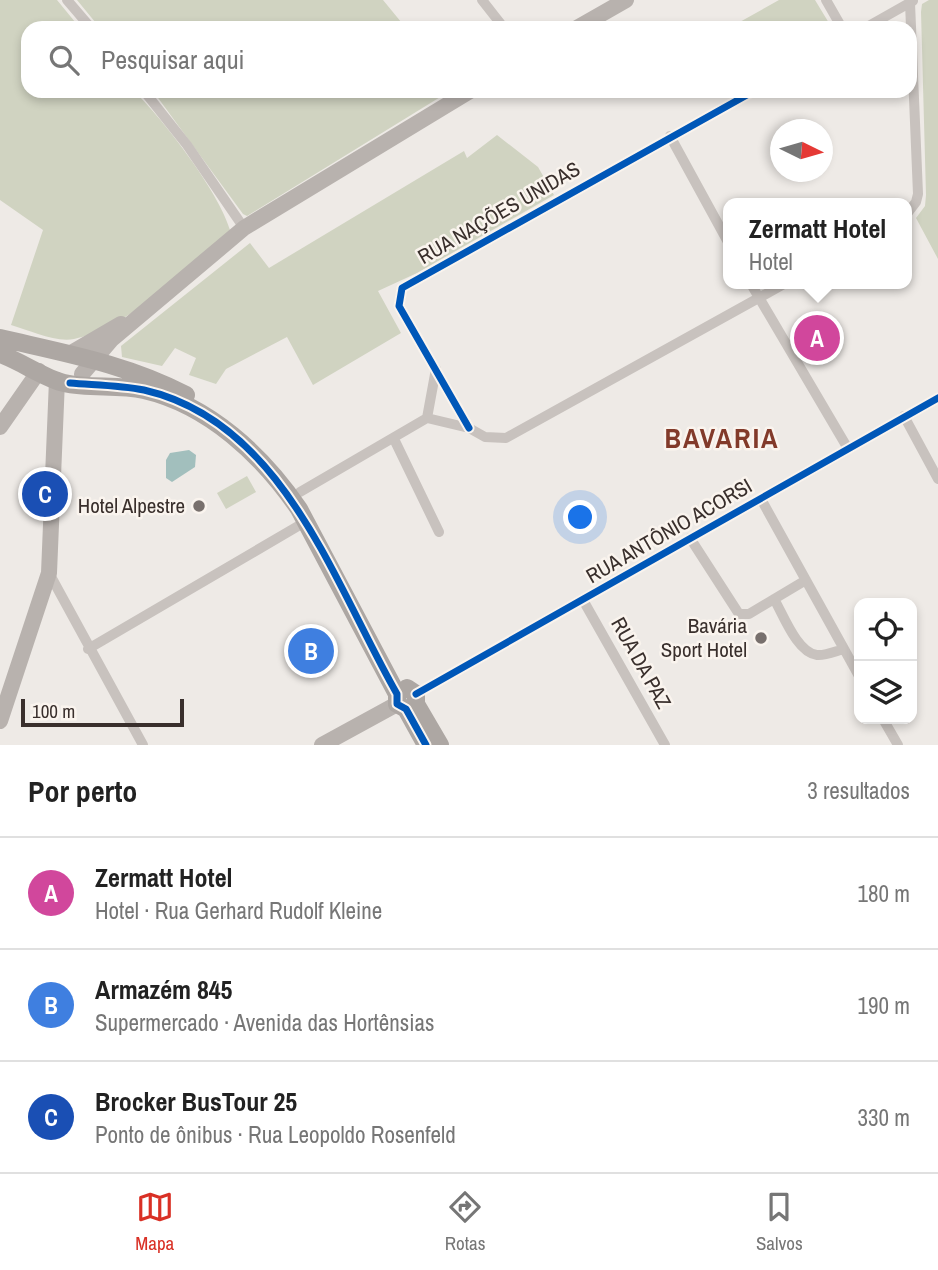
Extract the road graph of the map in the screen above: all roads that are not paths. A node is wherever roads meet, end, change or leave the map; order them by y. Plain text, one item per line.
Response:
1 (68, 0) edge
2 (482, 0) edge
3 (625, 0) edge
4 (826, 0) edge
5 (913, 1) edge
6 (85, 21) edge
7 (498, 21) edge
8 (589, 21) edge
9 (838, 21) edge
10 (877, 21) edge
11 (914, 21) edge
12 (150, 98) edge
13 (459, 98) edge
14 (741, 98) edge
15 (916, 98) edge
16 (670, 136) junction
17 (912, 207) edge
18 (244, 229) junction
19 (723, 233) edge
20 (754, 289) edge
21 (776, 289) edge
22 (759, 298) junction
23 (159, 302) junction
24 (0, 338) edge
25 (0, 354) edge
26 (68, 354) junction
27 (95, 360) junction
28 (436, 369) junction
29 (62, 378) junction
30 (938, 398) edge
31 (904, 416) junction
32 (427, 418) junction
33 (0, 427) edge
34 (469, 428) junction
35 (394, 439) junction
36 (847, 447) junction
37 (938, 479) edge
38 (300, 492) junction
39 (761, 499) junction
40 (305, 522) junction
41 (439, 532) dead end
42 (690, 538) junction
43 (49, 573) junction
44 (806, 580) junction
45 (774, 599) junction
46 (583, 600) junction
47 (88, 649) junction
48 (844, 649) junction
49 (854, 667) edge
50 (406, 699) junction
51 (0, 721) edge
52 (886, 724) edge
53 (143, 745) edge
54 (322, 745) edge
55 (426, 745) edge
56 (440, 745) edge
57 (665, 745) edge
58 (898, 745) edge

1 - 6 street
2 - 7 street
3 - 8 street
4 - 9 street
5 - 10 street
5 - 11 street
12 - 18 street
13 - 18 street
14 - 16 street, RUA NAÇÕES UNIDAS
15 - 17 street
16 - 19 street
16 - 28 street, RUA NAÇÕES UNIDAS
18 - 23 street
20 - 22 street
21 - 22 street
22 - 34 street
22 - 36 street
23 - 26 street
23 - 27 street
24 - 26 main road
25 - 29 main road
26 - 27 main road
26 - 29 main road
26 - 29 main road
27 - 29 street
27 - 38 main road
28 - 32 street
28 - 34 street, RUA NAÇÕES UNIDAS
29 - 33 street
29 - 40 main road
29 - 43 street
30 - 31 street, RUA ANTÔNIO ACORSI
31 - 36 street, RUA ANTÔNIO ACORSI
31 - 37 street
32 - 34 street
32 - 35 street
35 - 38 street
35 - 41 street
36 - 39 street, RUA ANTÔNIO ACORSI
38 - 50 main road
39 - 42 street, RUA ANTÔNIO ACORSI
39 - 44 street
40 - 47 street
40 - 50 main road
42 - 45 street
42 - 46 street, RUA ANTÔNIO ACORSI
43 - 47 street
43 - 51 street
44 - 45 street
44 - 48 street
45 - 48 street
46 - 50 street, RUA ANTÔNIO ACORSI
46 - 57 street, RUA DA PAZ
47 - 53 street
48 - 49 street
50 - 54 street, RUA ANTÔNIO ACORSI
50 - 55 main road
50 - 56 main road
52 - 58 street

